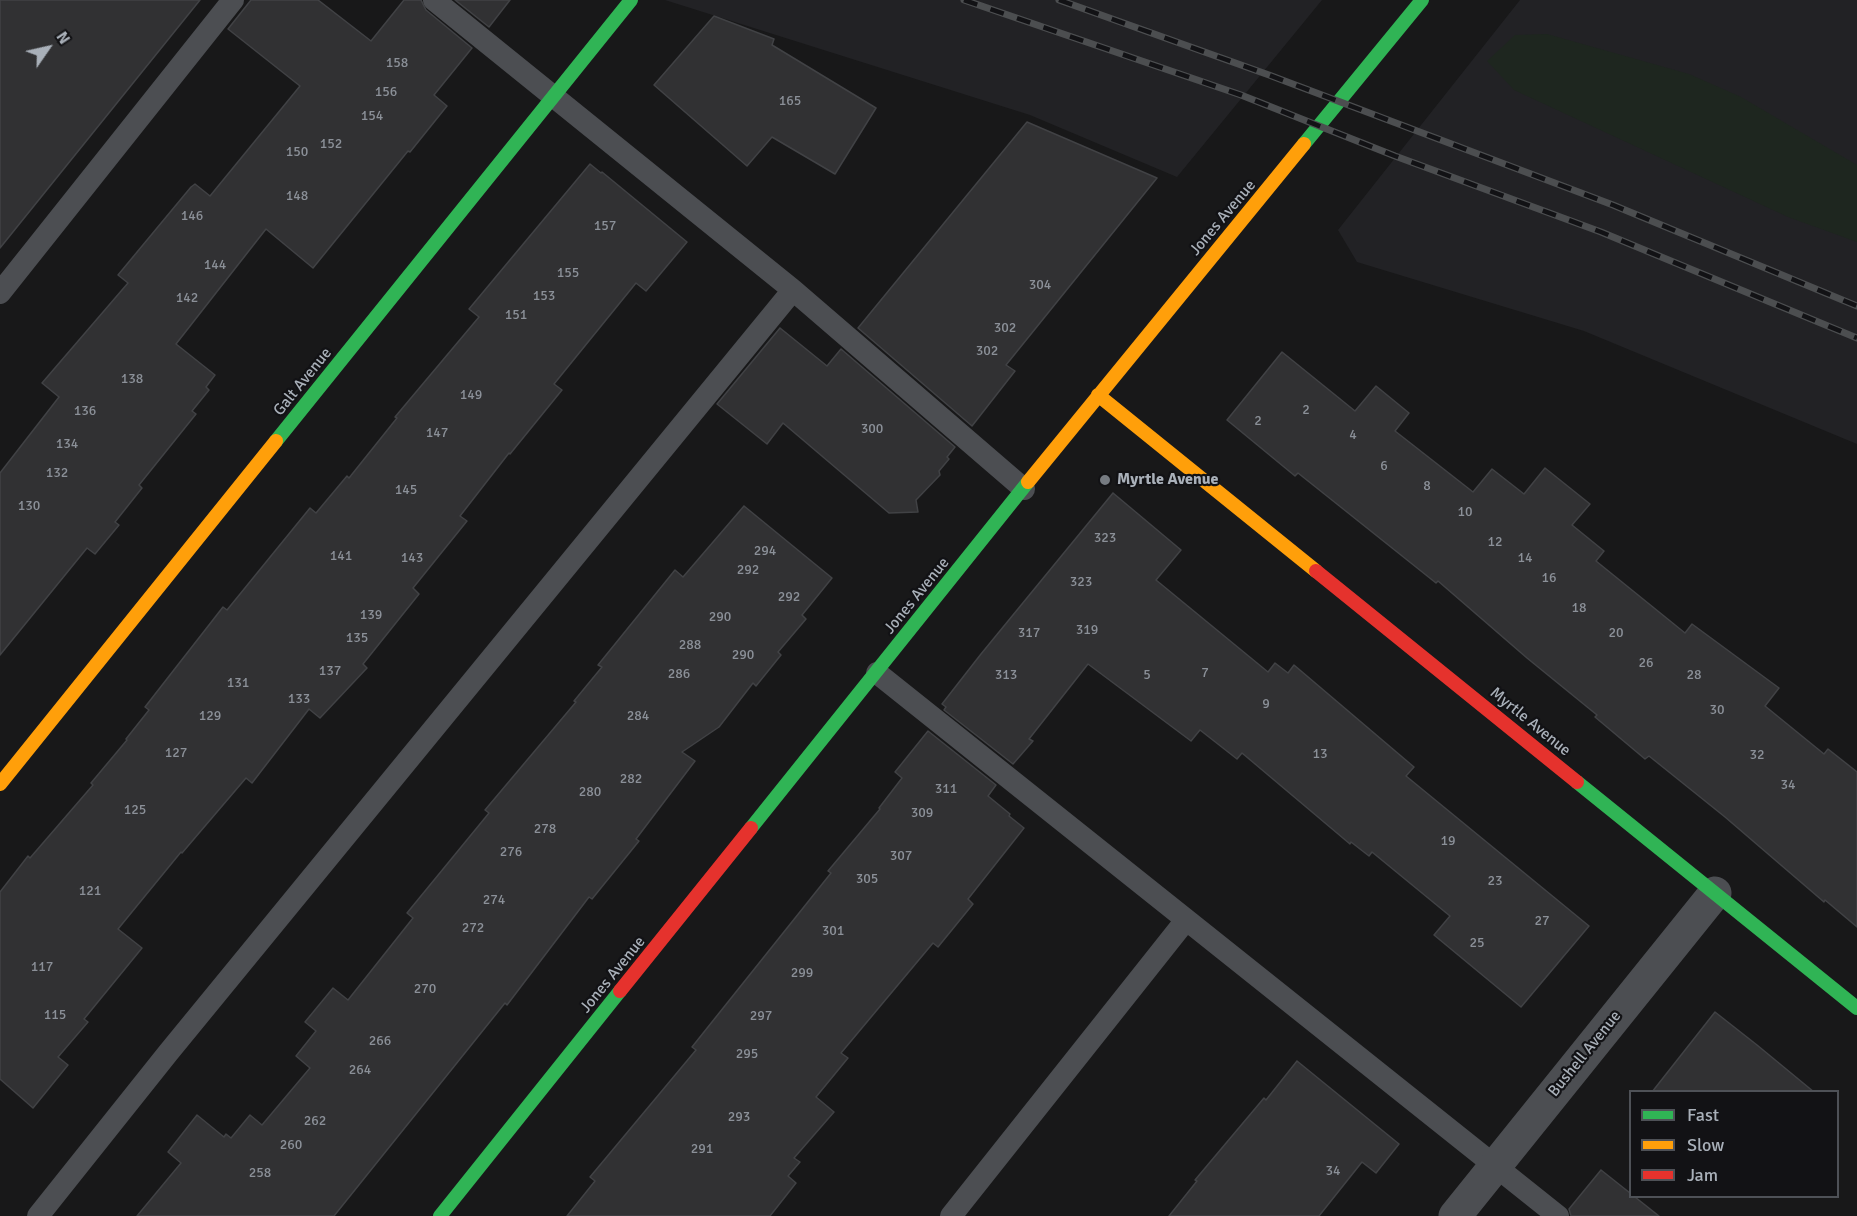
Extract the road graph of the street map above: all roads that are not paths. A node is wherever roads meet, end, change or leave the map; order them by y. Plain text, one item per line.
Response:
1 (232, 0) edge
2 (434, 0) edge
3 (631, 0) edge
4 (1422, 0) edge
5 (554, 96) junction
6 (793, 290) junction
7 (0, 293) edge
8 (1098, 395) junction
9 (1024, 489) junction
10 (877, 673) junction
11 (0, 784) edge
12 (1715, 892) junction
13 (1186, 920) junction
14 (1857, 1008) edge
15 (1495, 1165) junction
16 (38, 1216) edge
17 (440, 1216) edge
18 (951, 1216) edge
19 (1455, 1216) edge
20 (1557, 1216) edge

1 - 7 lane
2 - 5 lane
3 - 5 street, Galt Avenue
4 - 8 street, Jones Avenue
5 - 6 lane
5 - 11 street, Galt Avenue
6 - 9 lane
6 - 16 lane
8 - 9 street, Jones Avenue
8 - 12 street, Myrtle Avenue
9 - 10 street, Jones Avenue
10 - 13 lane
10 - 17 street, Jones Avenue
12 - 14 street, Myrtle Avenue
12 - 15 street, Bushell Avenue
13 - 15 lane
13 - 18 lane
15 - 19 street, Bushell Avenue
15 - 20 lane

